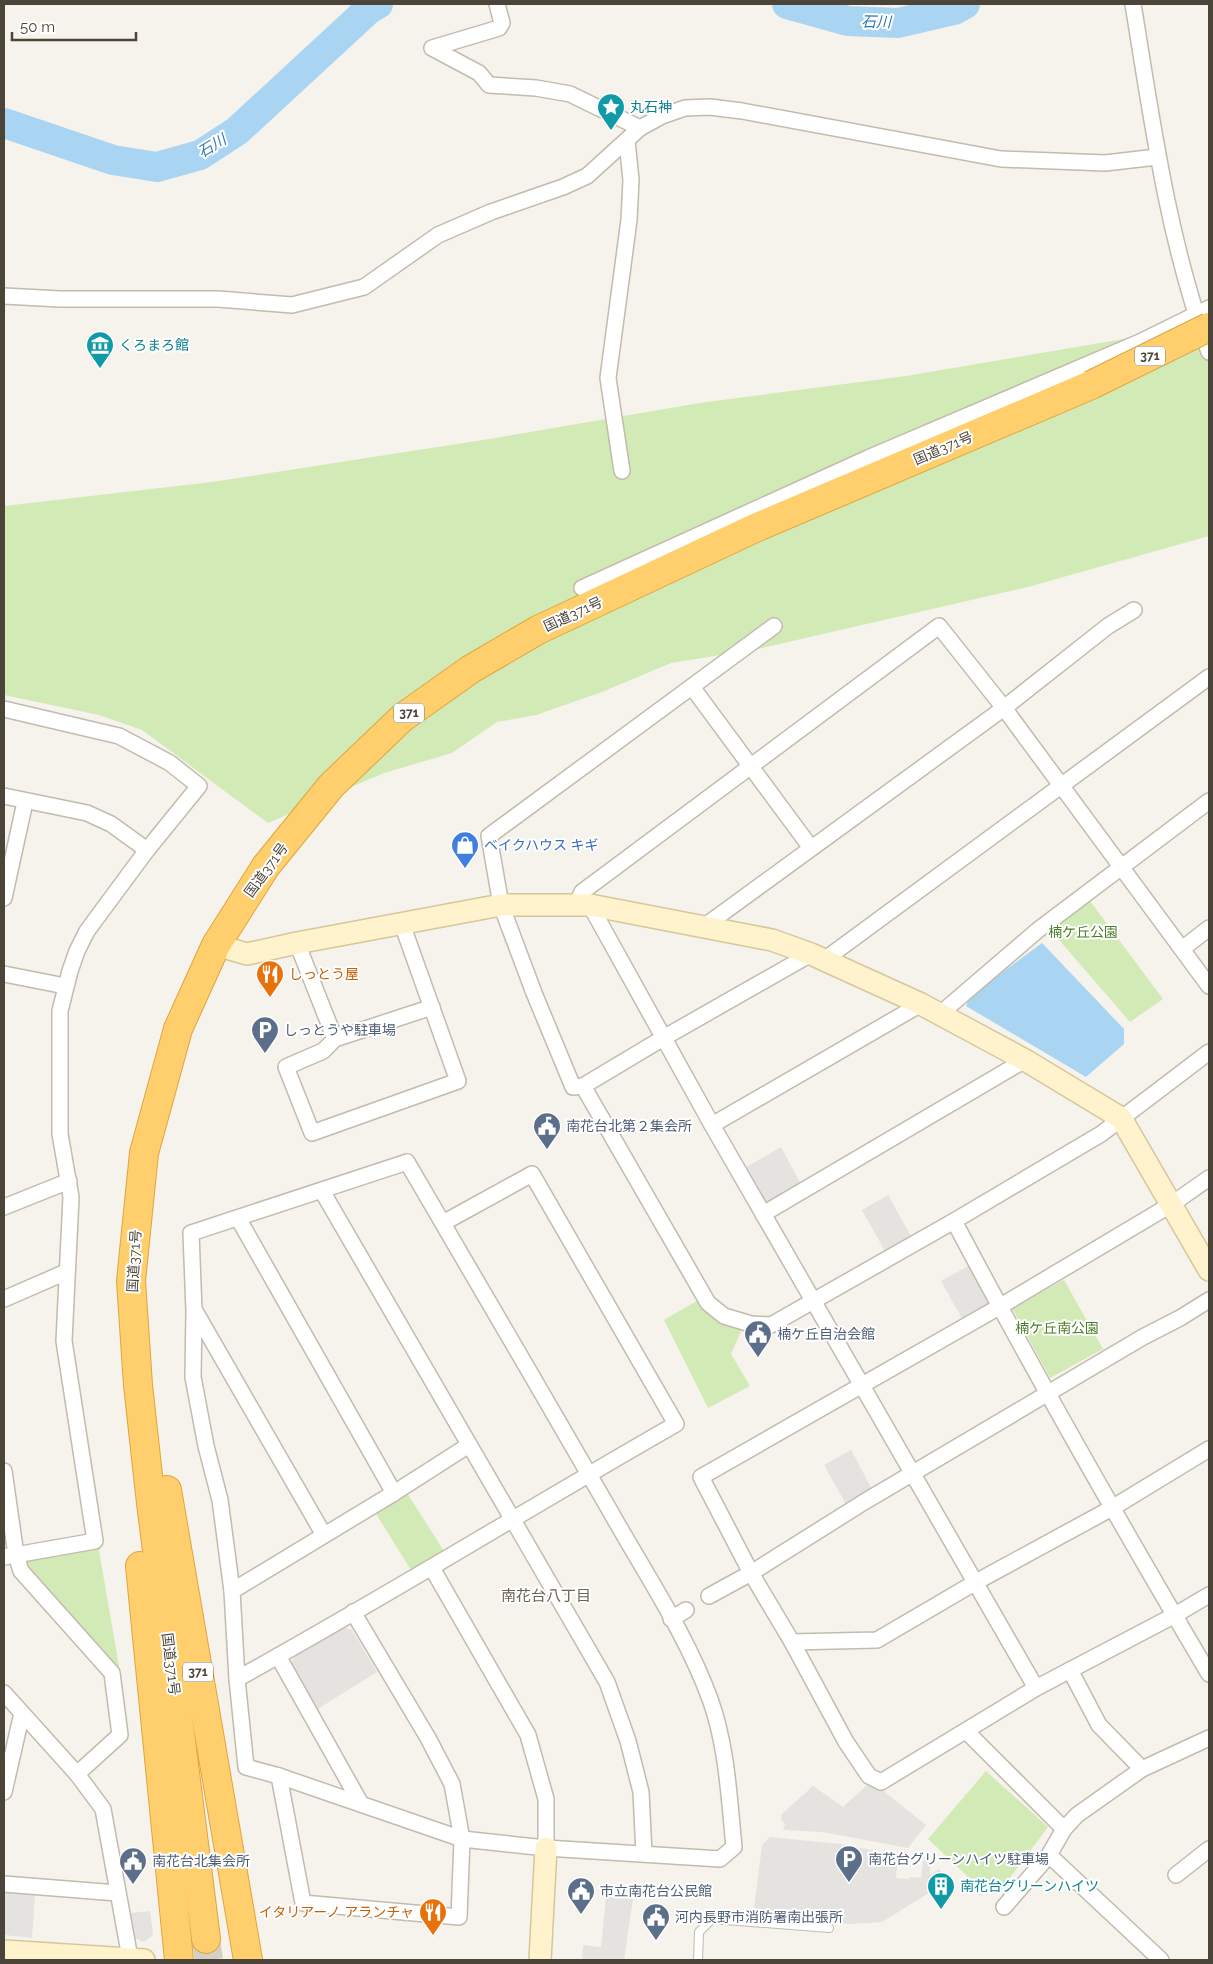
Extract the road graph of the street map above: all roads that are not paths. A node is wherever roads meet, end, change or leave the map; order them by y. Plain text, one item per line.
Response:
1 (497, 4) edge
2 (1133, 4) edge
3 (640, 128) junction
4 (626, 141) junction
5 (1157, 158) junction
6 (4, 296) edge
7 (1207, 333) edge
8 (622, 471) dead end
9 (582, 588) dead end
10 (1134, 610) dead end
11 (774, 626) dead end
12 (1209, 677) edge
13 (692, 688) junction
14 (1004, 708) junction
15 (4, 709) edge
16 (751, 767) junction
17 (1061, 785) junction
18 (4, 796) edge
19 (25, 802) junction
20 (1209, 802) edge
21 (811, 848) junction
22 (147, 850) junction
23 (1121, 867) junction
24 (4, 898) edge
25 (501, 905) junction
26 (583, 905) junction
27 (402, 924) junction
28 (702, 928) junction
29 (1209, 928) edge
30 (297, 943) junction
31 (216, 945) junction
32 (1182, 949) junction
33 (817, 957) junction
34 (4, 974) edge
35 (65, 986) junction
36 (1209, 986) edge
37 (921, 1004) junction
38 (432, 1007) junction
39 (940, 1014) junction
40 (665, 1037) junction
41 (335, 1039) junction
42 (1209, 1052) edge
43 (1025, 1060) junction
44 (583, 1086) junction
45 (1121, 1118) junction
46 (712, 1125) junction
47 (1209, 1178) edge
48 (69, 1181) junction
49 (322, 1191) junction
50 (1172, 1204) junction
51 (4, 1207) edge
52 (763, 1214) junction
53 (238, 1218) junction
54 (954, 1221) junction
55 (443, 1223) junction
56 (1209, 1270) edge
57 (66, 1272) junction
58 (132, 1281) junction
59 (4, 1299) edge
60 (1209, 1300) edge
61 (813, 1301) junction
62 (999, 1307) junction
63 (194, 1311) junction
64 (138, 1385) junction
65 (863, 1386) junction
66 (1048, 1393) junction
67 (469, 1445) junction
68 (1209, 1449) edge
69 (4, 1471) edge
70 (588, 1474) junction
71 (914, 1474) junction
72 (394, 1492) junction
73 (1112, 1508) junction
74 (512, 1518) junction
75 (324, 1535) junction
76 (10, 1556) edge
77 (432, 1568) junction
78 (751, 1573) junction
79 (976, 1582) junction
80 (232, 1591) junction
81 (1209, 1595) edge
82 (710, 1596) dead end
83 (686, 1610) dead end
84 (353, 1612) junction
85 (1175, 1615) junction
86 (671, 1619) junction
87 (792, 1642) junction
88 (278, 1656) junction
89 (1070, 1670) junction
90 (1209, 1674) edge
91 (237, 1679) junction
92 (1036, 1688) junction
93 (4, 1693) edge
94 (22, 1713) junction
95 (966, 1731) junction
96 (1209, 1738) edge
97 (1142, 1769) junction
98 (77, 1774) junction
99 (279, 1776) junction
100 (4, 1792) edge
101 (361, 1804) junction
102 (1064, 1829) junction
103 (462, 1839) junction
104 (546, 1848) junction
105 (1209, 1849) edge
106 (644, 1854) junction
107 (1049, 1855) junction
108 (1176, 1875) dead end
109 (4, 1884) edge
110 (117, 1893) junction
111 (1004, 1907) dead end
112 (829, 1928) dead end
113 (206, 1939) tunnel mouth
114 (4, 1951) edge
115 (137, 1959) edge
116 (179, 1960) edge
117 (248, 1960) edge
118 (540, 1960) edge
119 (698, 1960) edge
120 (1161, 1960) edge

1 - 3 street
2 - 5 street
3 - 4 street
3 - 5 street
4 - 6 street
4 - 8 street
5 - 7 street
7 - 9 street
7 - 31 highway, 国道371号 / 371, bridge
10 - 14 street
11 - 13 street
12 - 17 street
13 - 16 street
13 - 25 street
14 - 16 street
14 - 17 street
14 - 21 street
15 - 22 street
16 - 21 street
16 - 26 street
17 - 23 street
17 - 33 street
18 - 19 street
19 - 22 street
19 - 24 street
20 - 23 street
21 - 28 street
22 - 35 street
23 - 32 street
23 - 39 street
25 - 26 street
25 - 27 street
25 - 44 street
26 - 28 street
26 - 40 street
27 - 30 street
27 - 38 street
28 - 33 street
29 - 32 street
30 - 31 street
30 - 41 street
31 - 58 highway, 国道371号 / 371
32 - 36 street
33 - 37 street
33 - 40 street
34 - 35 street
35 - 48 street
37 - 39 street
37 - 46 street
38 - 41 street
38 - 41 street
39 - 43 street
40 - 44 street
40 - 46 street
42 - 45 street
43 - 45 street
43 - 52 street
44 - 61 street
45 - 50 street
45 - 54 street
46 - 52 street
47 - 50 street
48 - 51 street
48 - 57 street
49 - 53 street
49 - 55 street
49 - 67 street
50 - 56 street
50 - 62 street
52 - 61 street
53 - 63 street
53 - 72 street
54 - 61 street
54 - 62 street
55 - 70 street
55 - 70 street
57 - 59 street
57 - 76 street
58 - 64 highway, 国道371号 / 371
58 - 116 highway, 371
60 - 66 street
61 - 65 street
62 - 65 street
62 - 66 street
63 - 75 street
63 - 80 street
64 - 113 highway, 国道371号 / 371
64 - 117 highway, 371
65 - 71 street
65 - 78 street
66 - 71 street
66 - 73 street
67 - 72 street
67 - 74 street
68 - 73 street
69 - 76 street
70 - 74 street
70 - 86 street
71 - 78 street
71 - 79 street
72 - 75 street
73 - 79 street
73 - 85 street
74 - 77 street
74 - 106 street
75 - 80 street
76 - 98 street
77 - 84 street
77 - 104 street
78 - 82 street
78 - 87 street
79 - 87 street
79 - 92 street
80 - 91 street
81 - 85 street
83 - 86 street
84 - 88 street
84 - 103 street
85 - 89 street
85 - 90 street
86 - 106 street
87 - 95 street
88 - 91 street
88 - 101 street
89 - 92 street
89 - 97 street
91 - 99 street
92 - 95 street
93 - 94 street
94 - 98 street
94 - 100 street
95 - 102 street
96 - 97 street
97 - 102 street
98 - 110 street
99 - 101 street
99 - 103 street
101 - 103 street
102 - 107 street
103 - 104 street
104 - 106 street
104 - 118 street
105 - 108 street
107 - 111 street
107 - 120 street
109 - 110 street
110 - 115 street
112 - 119 lane
114 - 115 street

